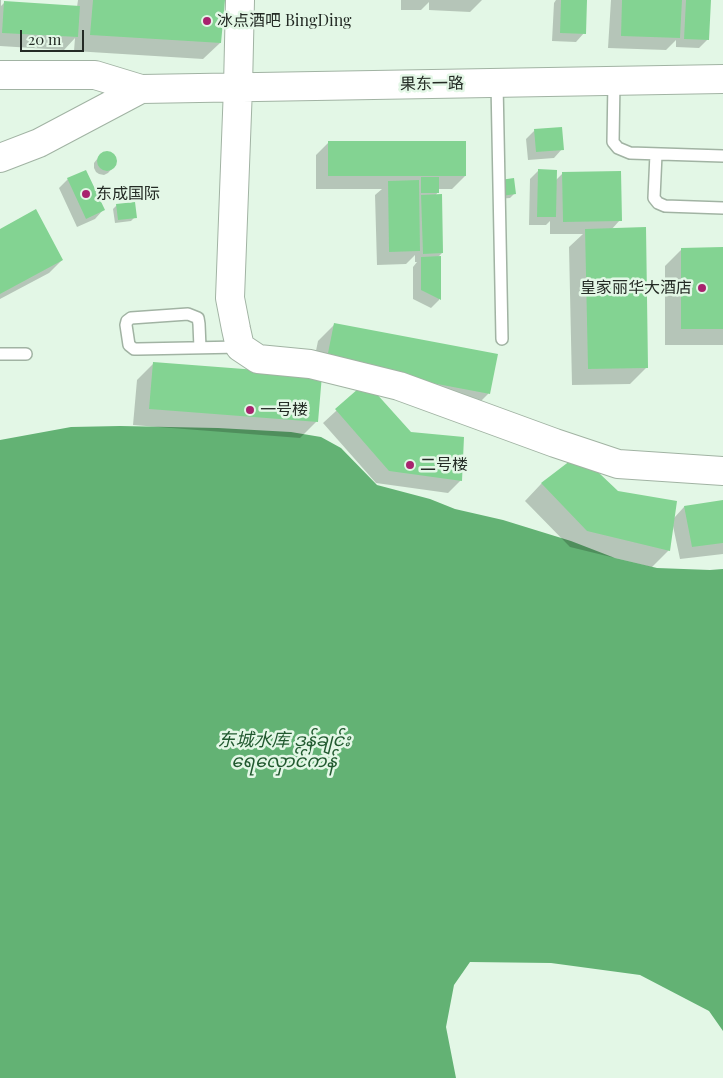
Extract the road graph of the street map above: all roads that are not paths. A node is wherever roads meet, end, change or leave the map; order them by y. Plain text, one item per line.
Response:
1 (240, 0) edge
2 (0, 75) edge
3 (723, 79) edge
4 (614, 81) junction
5 (497, 83) junction
6 (238, 87) junction
7 (141, 88) junction
8 (656, 154) junction
9 (723, 156) edge
10 (0, 158) edge
11 (723, 208) edge
12 (502, 339) dead end
13 (240, 347) junction
14 (200, 348) junction
15 (0, 354) edge
16 (26, 354) dead end
17 (723, 471) edge

1 - 6 main road
2 - 7 main road
3 - 4 main road, 果东一路
4 - 5 main road, 果东一路
4 - 8 lane
5 - 6 main road, 果东一路
5 - 12 lane
6 - 7 main road, 果东一路
6 - 13 main road
7 - 10 main road
8 - 9 lane
8 - 11 lane
13 - 14 lane
13 - 17 main road
14 - 14 lane
15 - 16 lane

